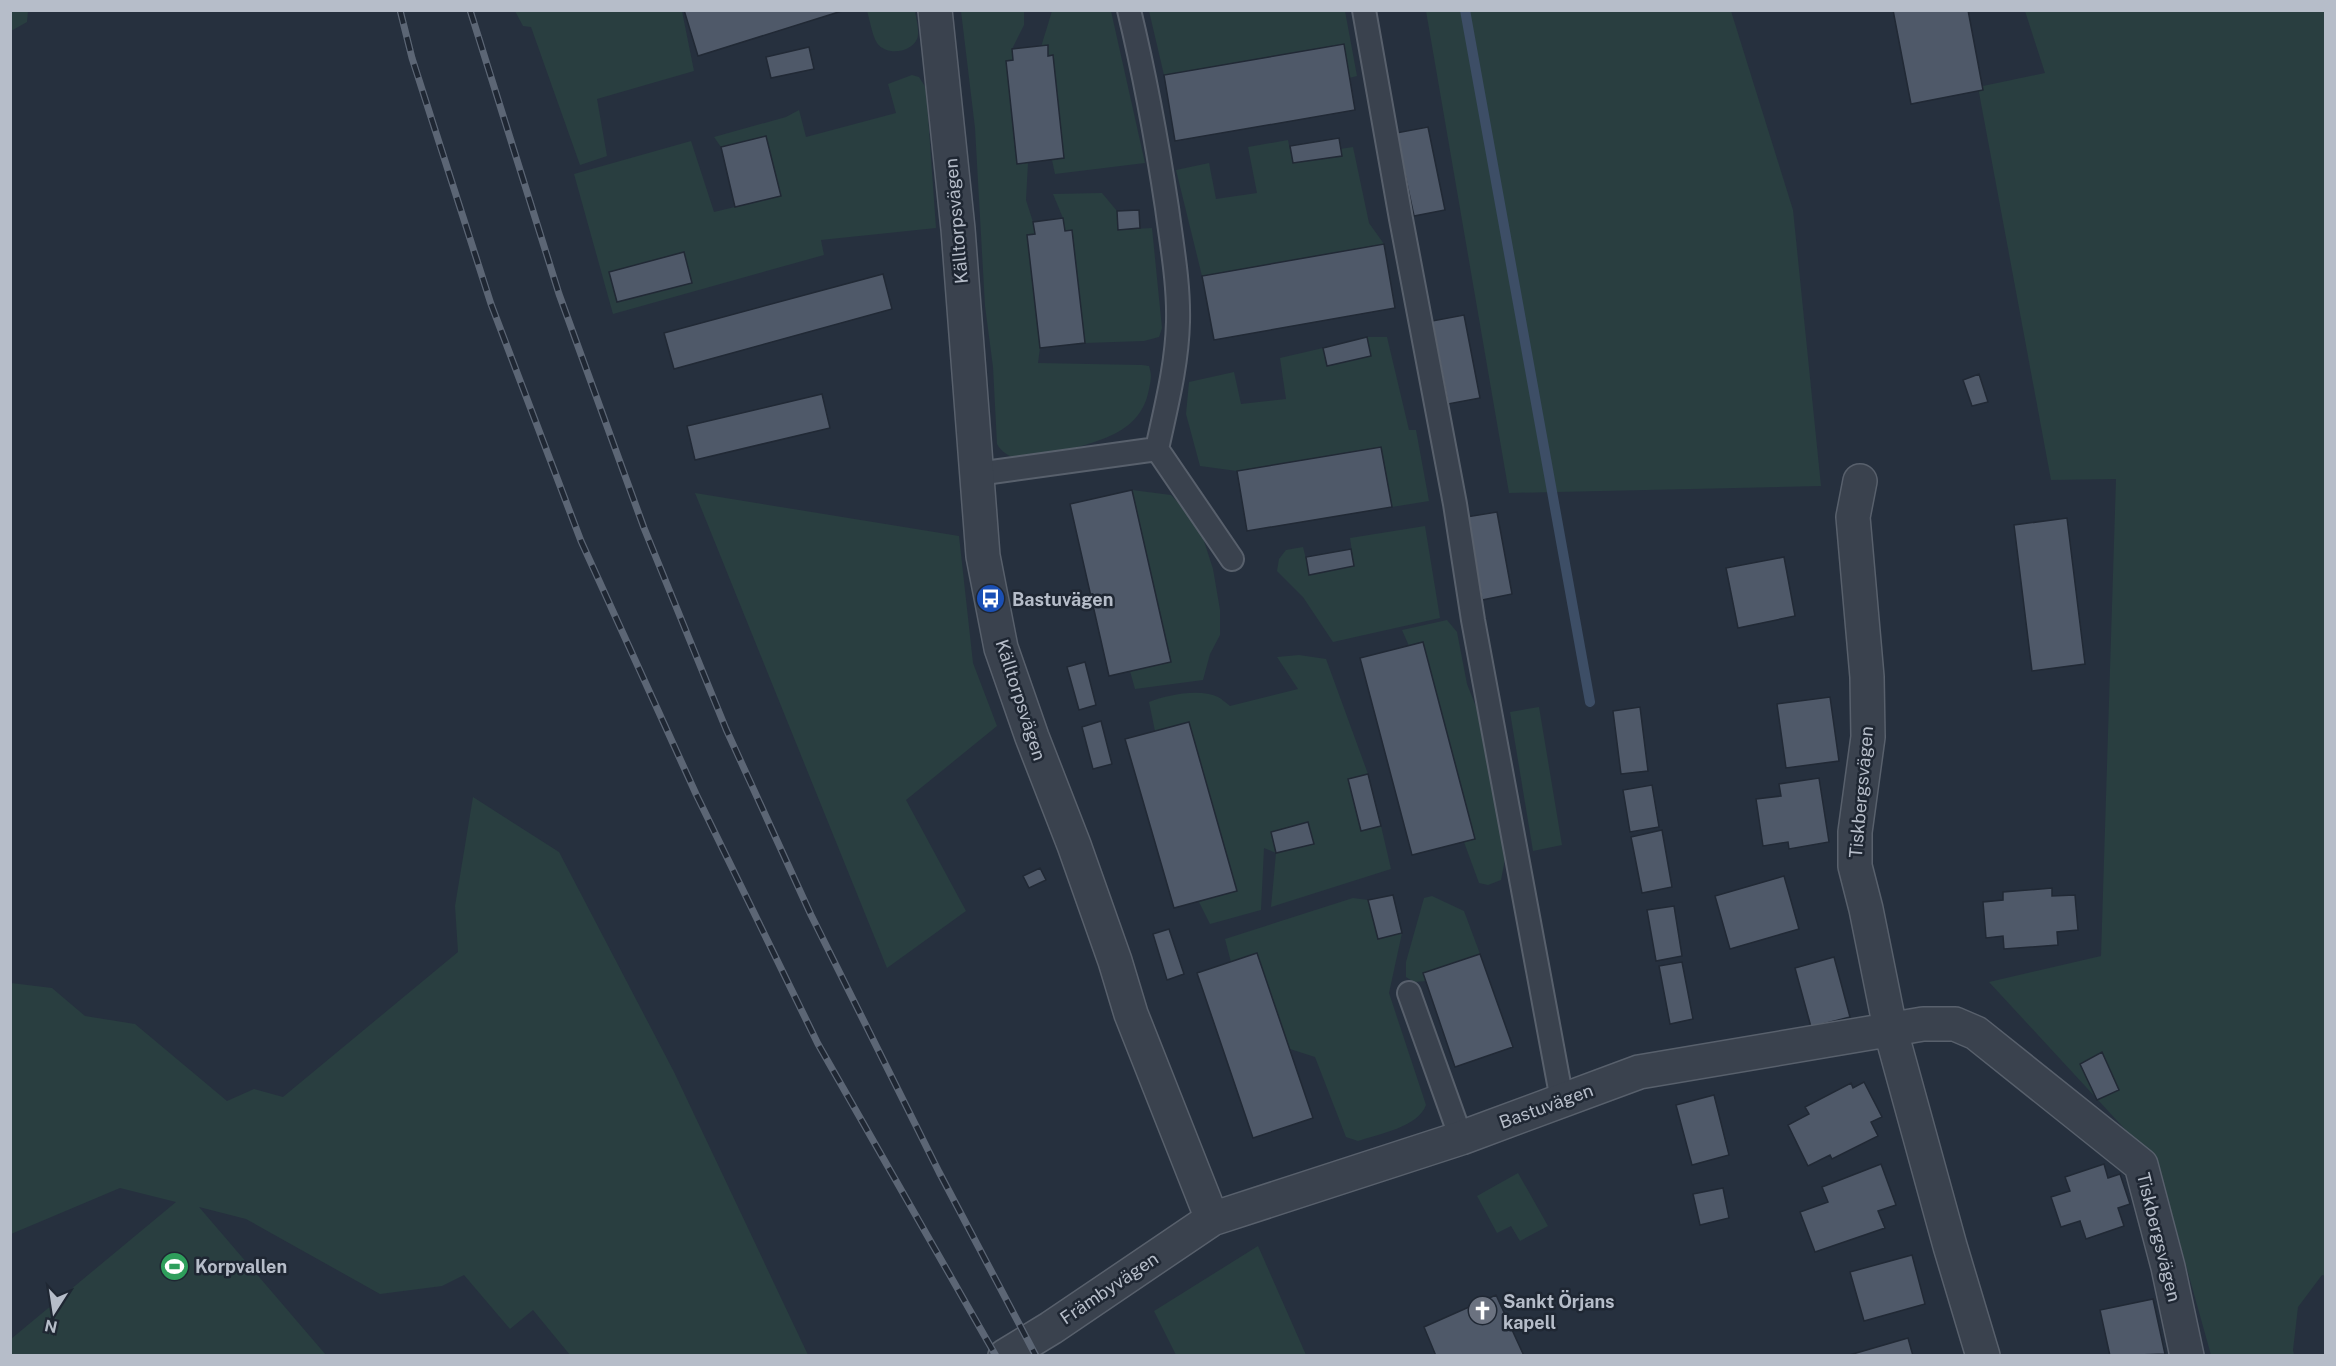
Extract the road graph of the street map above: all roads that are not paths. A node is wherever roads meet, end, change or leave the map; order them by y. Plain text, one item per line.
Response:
1 (935, 10) edge
2 (1130, 10) edge
3 (1364, 10) edge
4 (1157, 448) junction
5 (977, 474) junction
6 (1860, 481) dead end
7 (1232, 559) dead end
8 (1409, 993) dead end
9 (1890, 1028) junction
10 (1562, 1100) junction
11 (1461, 1138) junction
12 (1212, 1219) junction
13 (1005, 1356) edge
14 (1983, 1356) edge
15 (2187, 1356) edge

1 - 5 street, Källtorpsvägen
2 - 4 lane
3 - 10 lane
4 - 5 lane
4 - 7 lane
5 - 12 street, Källtorpsvägen
6 - 9 street, Tiskbergsvägen
8 - 11 lane
9 - 10 street, Bastuvägen
9 - 14 street, Tiskbergsvägen
9 - 15 street, Tiskbergsvägen
10 - 11 street, Bastuvägen
11 - 12 street, Bastuvägen
12 - 13 street, Främbyvägen

